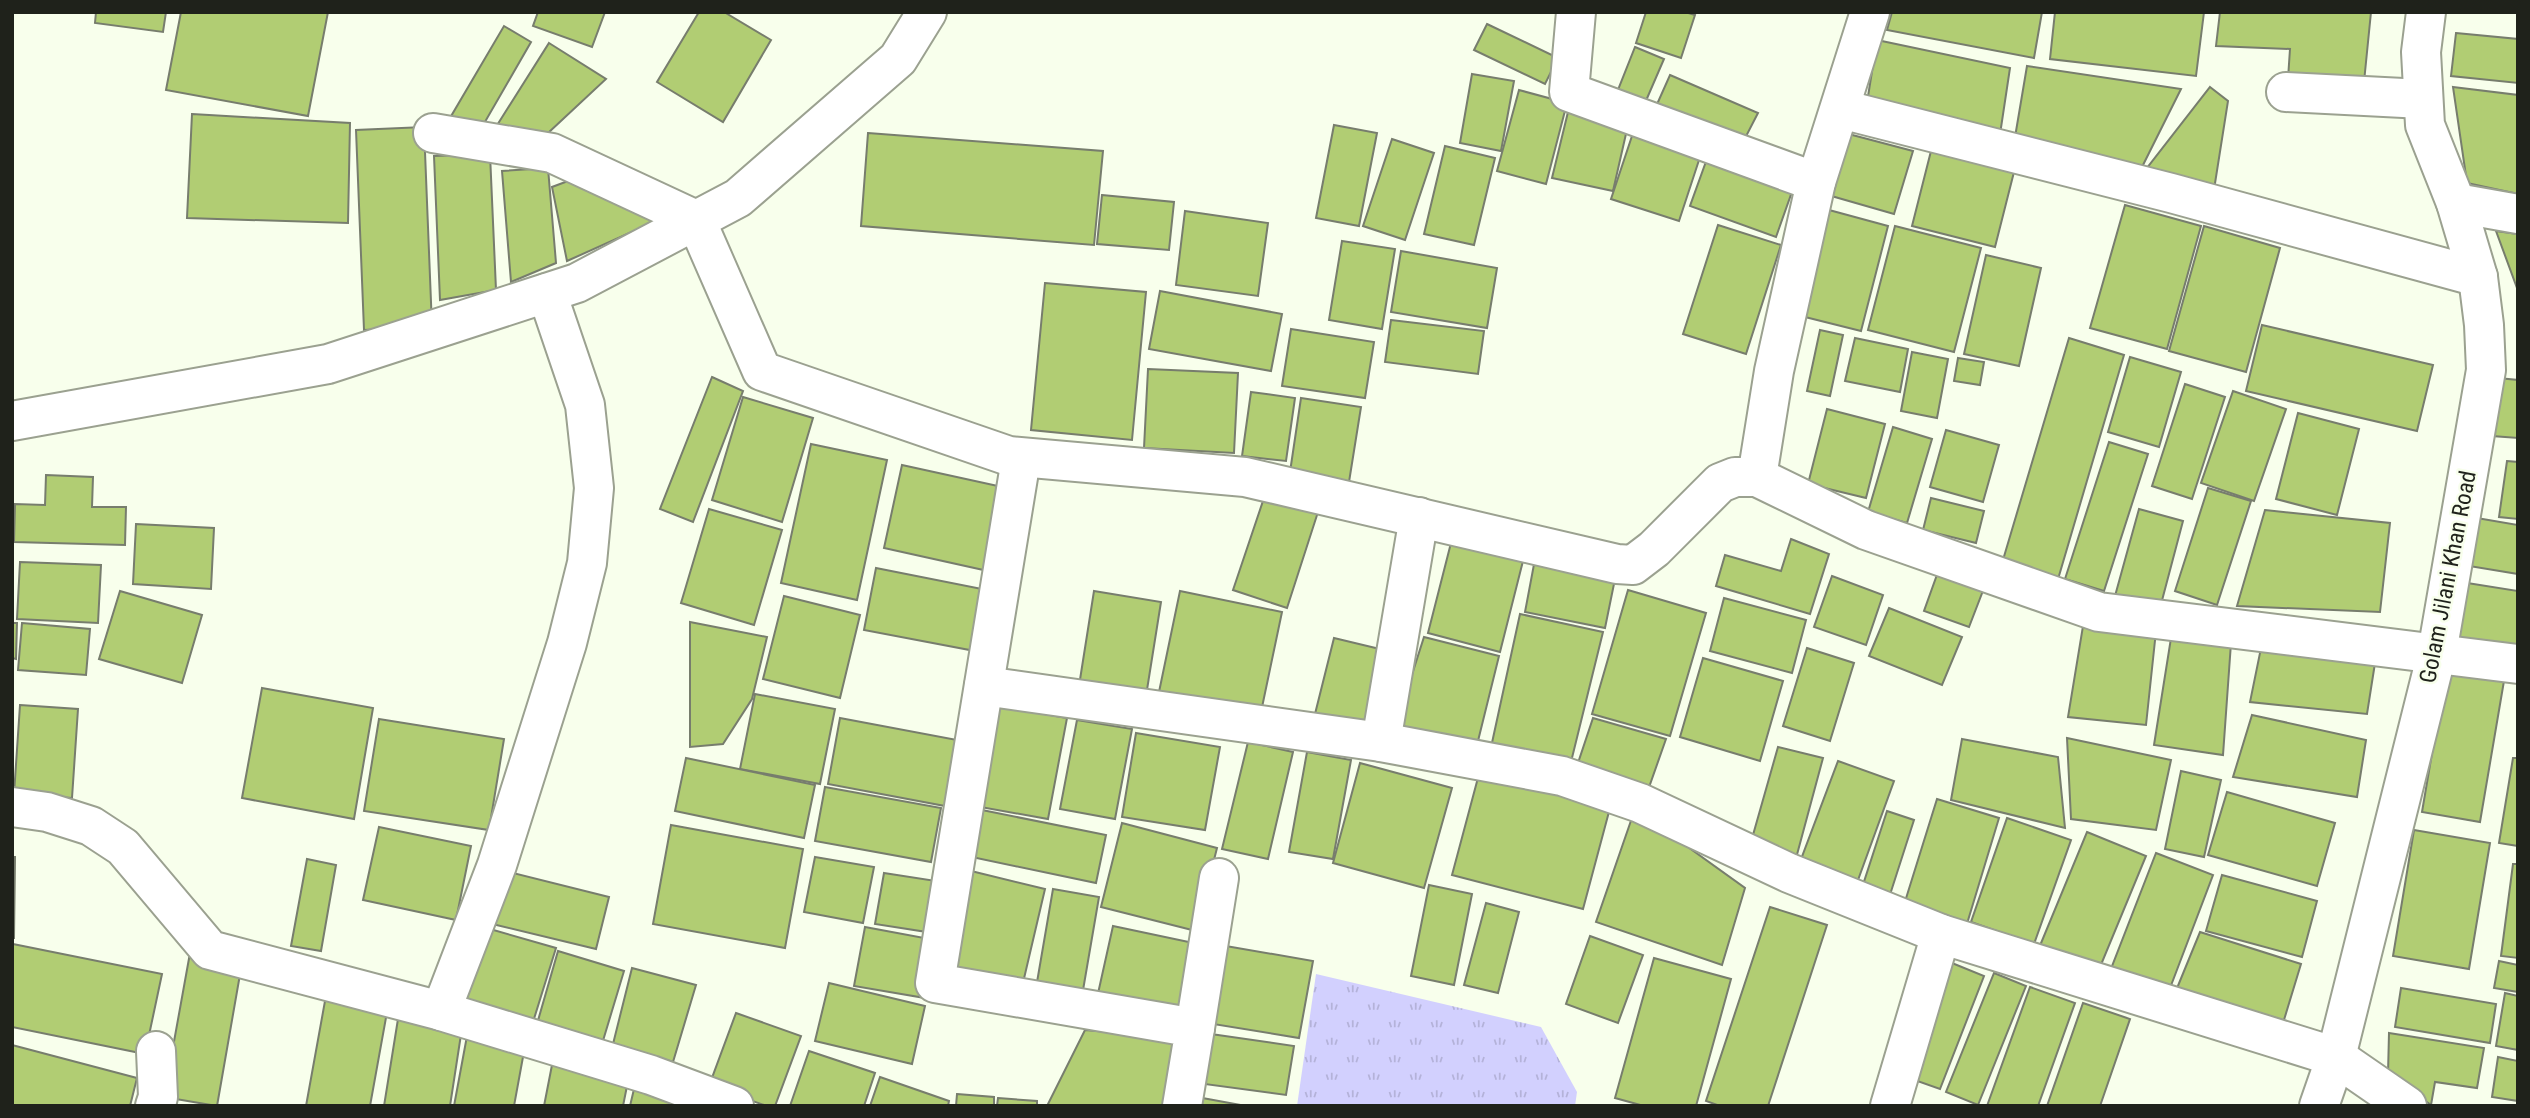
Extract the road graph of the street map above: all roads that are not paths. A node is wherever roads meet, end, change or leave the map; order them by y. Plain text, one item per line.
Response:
1 (927, 12) edge
2 (1576, 12) edge
3 (1870, 12) edge
4 (2426, 12) edge
5 (2286, 93) dead end
6 (2423, 99) junction
7 (1841, 108) junction
8 (433, 132) dead end
9 (1816, 182) junction
10 (2456, 203) junction
11 (2518, 214) edge
12 (696, 220) junction
13 (2478, 277) junction
14 (547, 293) junction
15 (12, 421) edge
16 (1021, 458) junction
17 (1757, 477) junction
18 (1419, 517) junction
19 (2437, 653) junction
20 (2518, 664) edge
21 (984, 685) junction
22 (1381, 742) junction
23 (12, 807) edge
24 (1219, 878) dead end
25 (1941, 934) junction
26 (442, 1011) junction
27 (1195, 1028) junction
28 (156, 1051) dead end
29 (2336, 1057) junction
30 (155, 1106) edge
31 (734, 1106) edge
32 (1182, 1106) edge
33 (1890, 1106) edge
34 (2319, 1106) edge
35 (2407, 1106) edge

1 - 12 street
2 - 9 street
3 - 7 street
4 - 6 street, Golam Jilani Khan Road
5 - 6 street
6 - 10 street, Golam Jilani Khan Road
7 - 9 street
7 - 13 street
8 - 12 street
9 - 17 street
10 - 11 street
10 - 13 street, Golam Jilani Khan Road
12 - 14 street
12 - 16 street
13 - 19 street, Golam Jilani Khan Road
14 - 15 street
14 - 26 street
16 - 18 street
16 - 21 street
17 - 18 street
17 - 19 street
18 - 22 street
19 - 20 street
19 - 29 street, Golam Jilani Khan Road
21 - 22 street
21 - 27 street
22 - 25 street
23 - 26 street
24 - 27 street
25 - 29 street
25 - 33 street
26 - 31 street
27 - 32 street
28 - 30 street
29 - 34 street, Golam Jilani Khan Road
29 - 35 street

